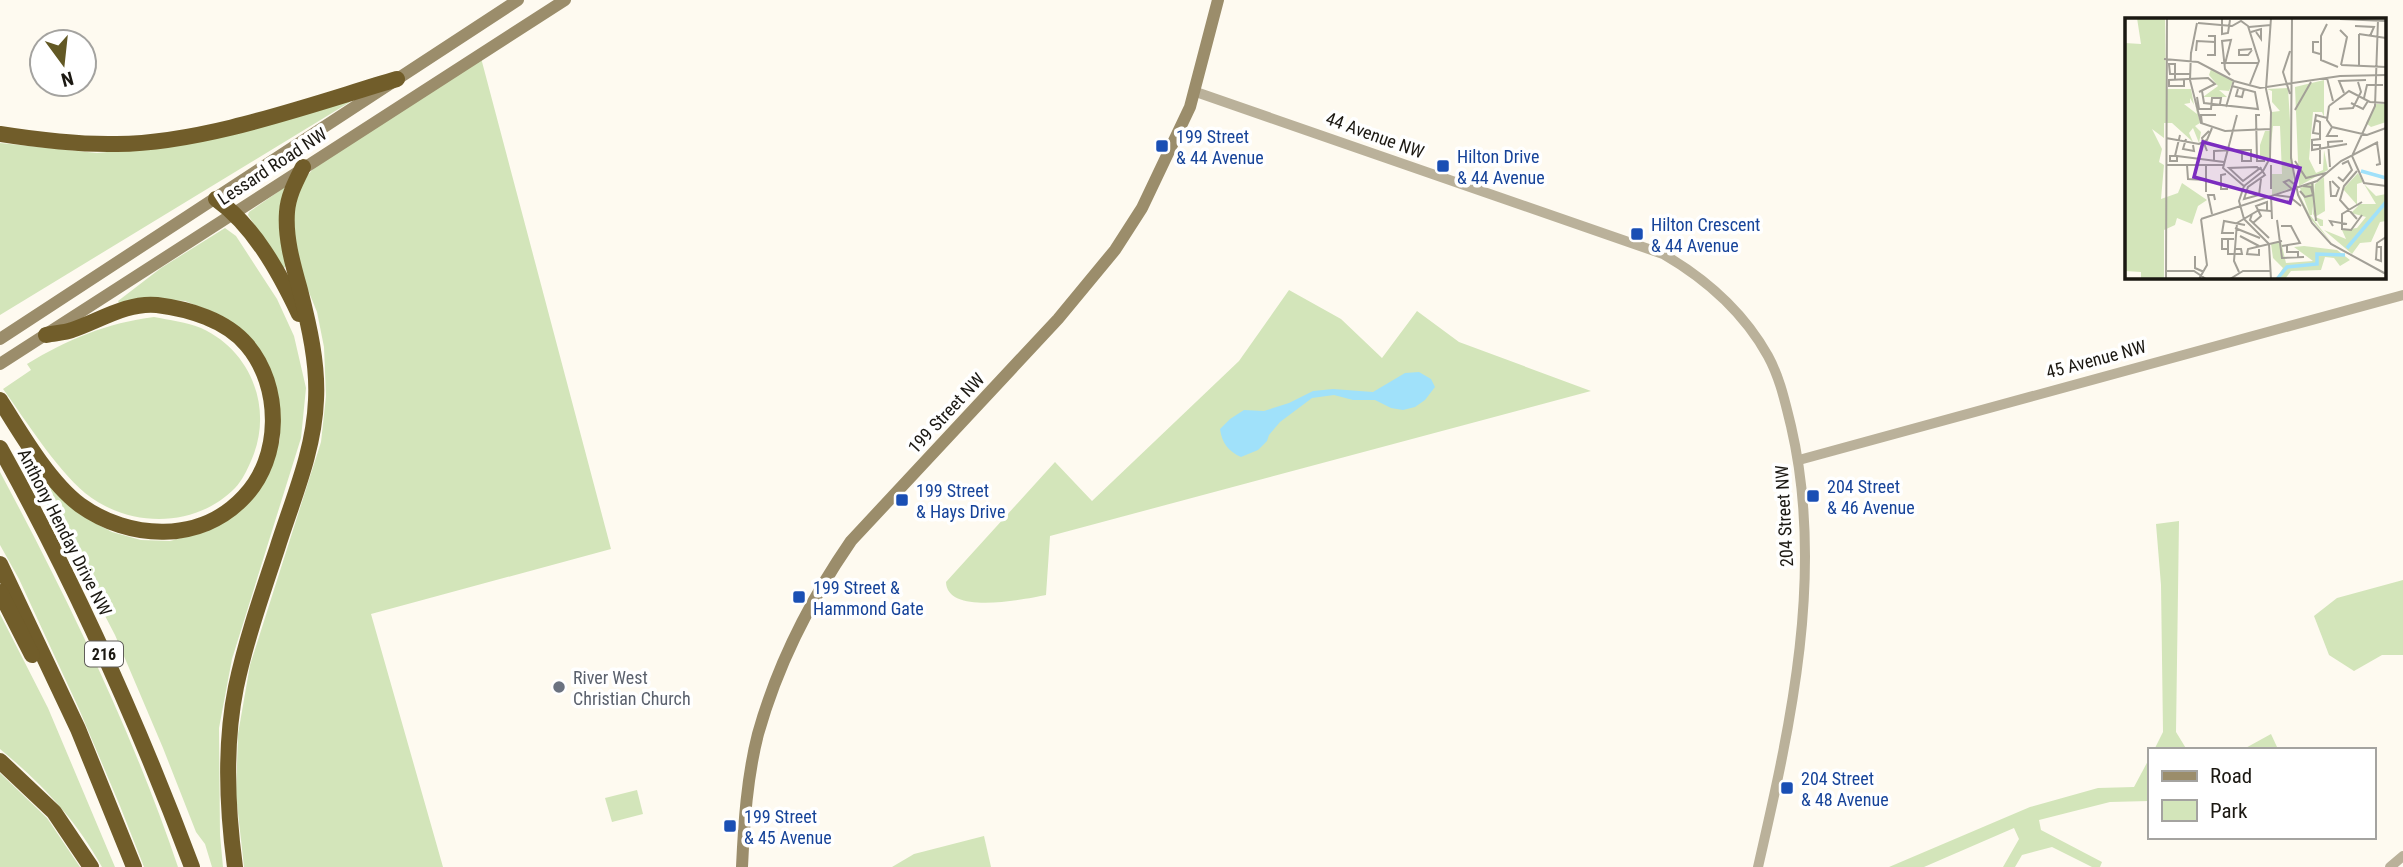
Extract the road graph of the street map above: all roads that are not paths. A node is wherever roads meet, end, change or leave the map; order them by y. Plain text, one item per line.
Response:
1 (518, 0) edge
2 (565, 0) edge
3 (1218, 0) edge
4 (397, 79) junction
5 (1196, 92) junction
6 (0, 134) edge
7 (303, 167) junction
8 (216, 199) junction
9 (234, 212) junction
10 (1621, 238) joint
11 (2403, 295) edge
12 (6, 335) edge
13 (46, 335) junction
14 (312, 349) junction
15 (0, 364) edge
16 (0, 400) edge
17 (0, 448) edge
18 (1799, 460) junction
19 (0, 564) edge
20 (0, 592) edge
21 (0, 761) edge
22 (94, 766) junction
23 (2403, 856) edge
24 (91, 867) edge
25 (134, 867) edge
26 (192, 867) edge
27 (235, 867) edge
28 (742, 867) edge
29 (1758, 867) edge
30 (2390, 867) edge

1 - 4 main road, Lessard Road NW
2 - 7 main road, Lessard Road NW
3 - 5 main road, 199 Street NW
4 - 6 highway
4 - 8 main road, Lessard Road NW
5 - 10 street, 44 Avenue NW
5 - 28 main road, 199 Street NW
7 - 9 main road, Lessard Road NW
7 - 14 highway
8 - 9 highway
8 - 12 main road, Lessard Road NW
9 - 13 main road, Lessard Road NW
9 - 14 highway
10 - 18 street, 204 Street NW
11 - 18 street, 45 Avenue NW
13 - 15 main road, Lessard Road NW
13 - 16 highway
14 - 27 highway
17 - 26 highway, Anthony Henday Drive NW / 216
18 - 29 street, 204 Street NW
19 - 22 highway
20 - 22 highway
21 - 24 highway
22 - 25 highway
23 - 30 street

